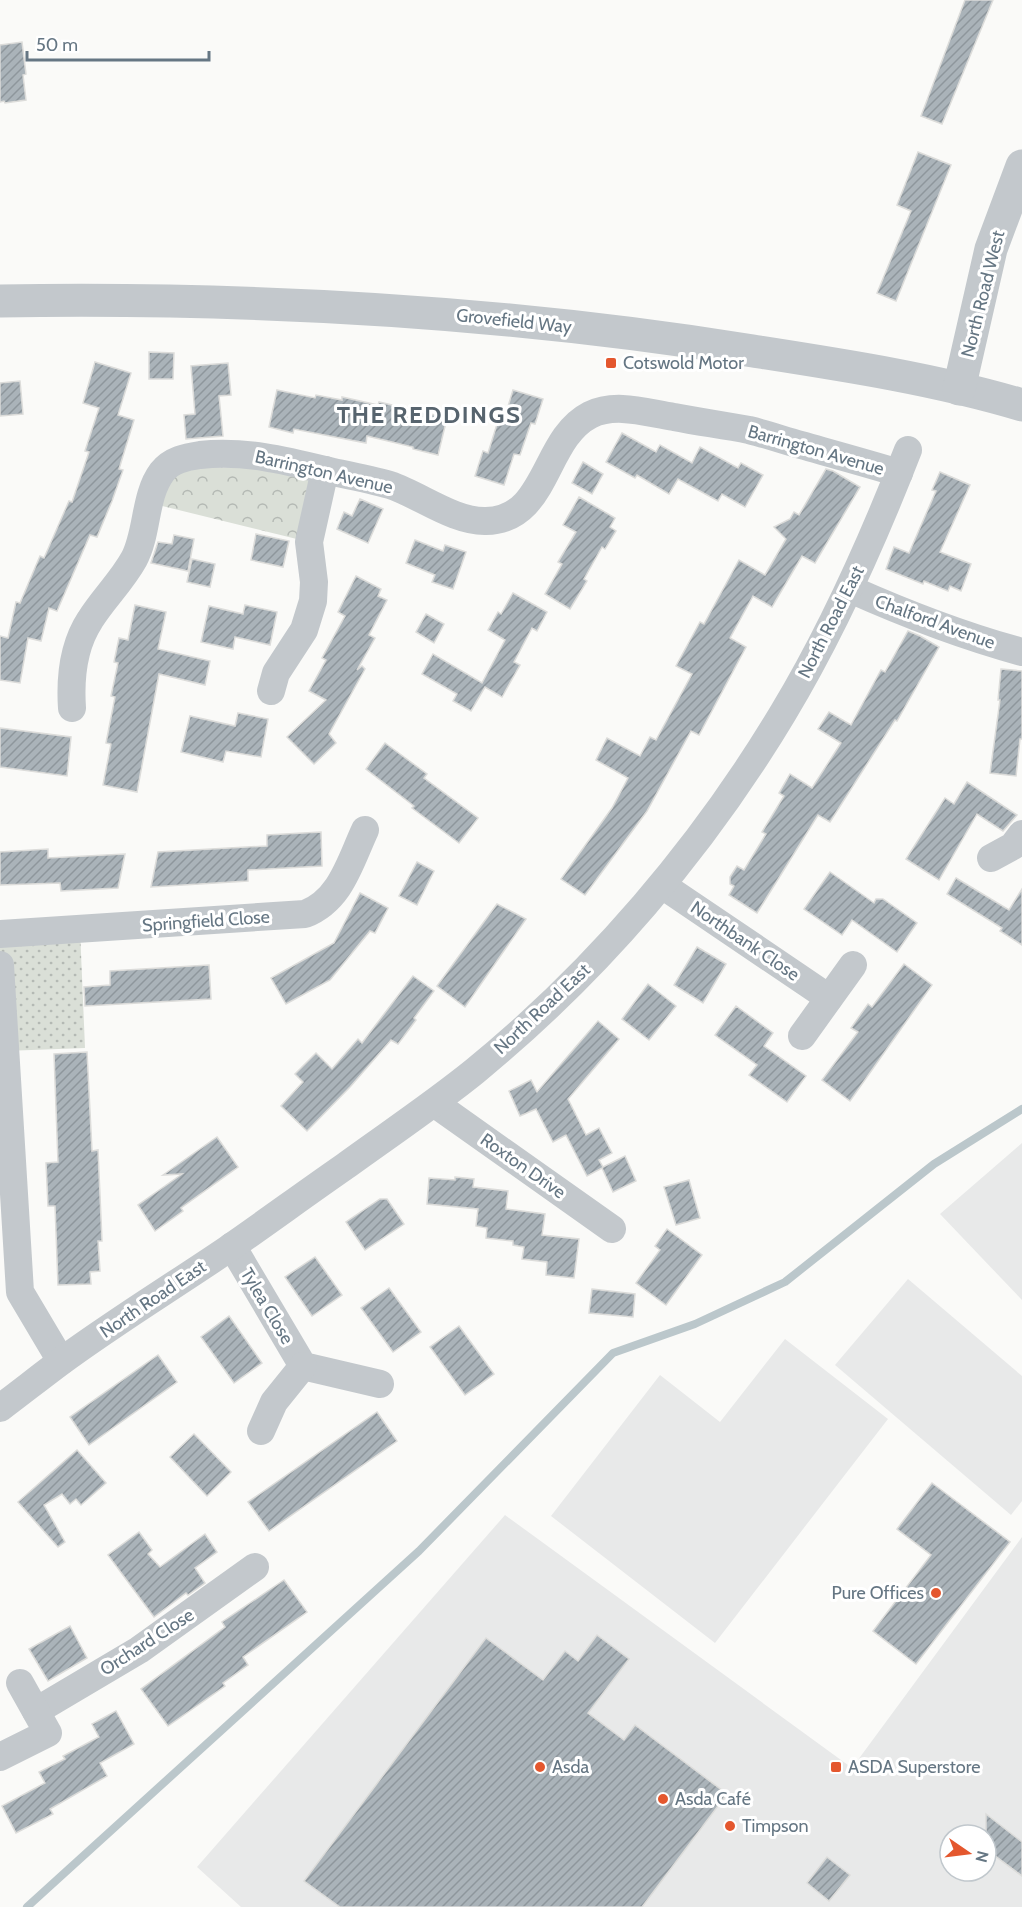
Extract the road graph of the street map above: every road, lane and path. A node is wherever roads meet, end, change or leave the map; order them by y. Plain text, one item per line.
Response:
1 (1022, 166) edge
2 (0, 301) edge
3 (960, 389) junction
4 (1022, 405) edge
5 (904, 462) joint
6 (325, 470) junction
7 (850, 589) junction
8 (1022, 652) edge
9 (271, 691) dead end
10 (72, 708) dead end
11 (365, 830) dead end
12 (1022, 834) edge
13 (991, 858) dead end
14 (662, 885) junction
15 (0, 934) edge
16 (0, 965) edge
17 (853, 965) dead end
18 (829, 998) junction
19 (802, 1036) dead end
20 (434, 1103) junction
21 (612, 1229) dead end
22 (232, 1246) junction
23 (61, 1361) junction
24 (303, 1366) junction
25 (380, 1384) dead end
26 (0, 1408) edge
27 (261, 1431) dead end
28 (255, 1567) dead end
29 (20, 1683) dead end
30 (36, 1711) junction
31 (0, 1757) edge

1 - 3 street, North Road West
2 - 3 street, Grovefield Way
3 - 4 street, Grovefield Way
5 - 6 street, Barrington Avenue
5 - 7 street, North Road East
6 - 9 street
6 - 10 street, Barrington Avenue
7 - 8 street, Chalford Avenue
7 - 14 street, North Road East
11 - 15 street, Springfield Close
12 - 13 street
14 - 18 street, Northbank Close
14 - 20 street, North Road East
16 - 23 street
17 - 18 street
18 - 19 street
20 - 21 street, Roxton Drive
20 - 22 street, North Road East
22 - 23 street, North Road East
22 - 24 street, Tylea Close
23 - 26 street, North Road East
24 - 25 street
24 - 27 street
28 - 30 street, Orchard Close
29 - 30 street
30 - 31 street

